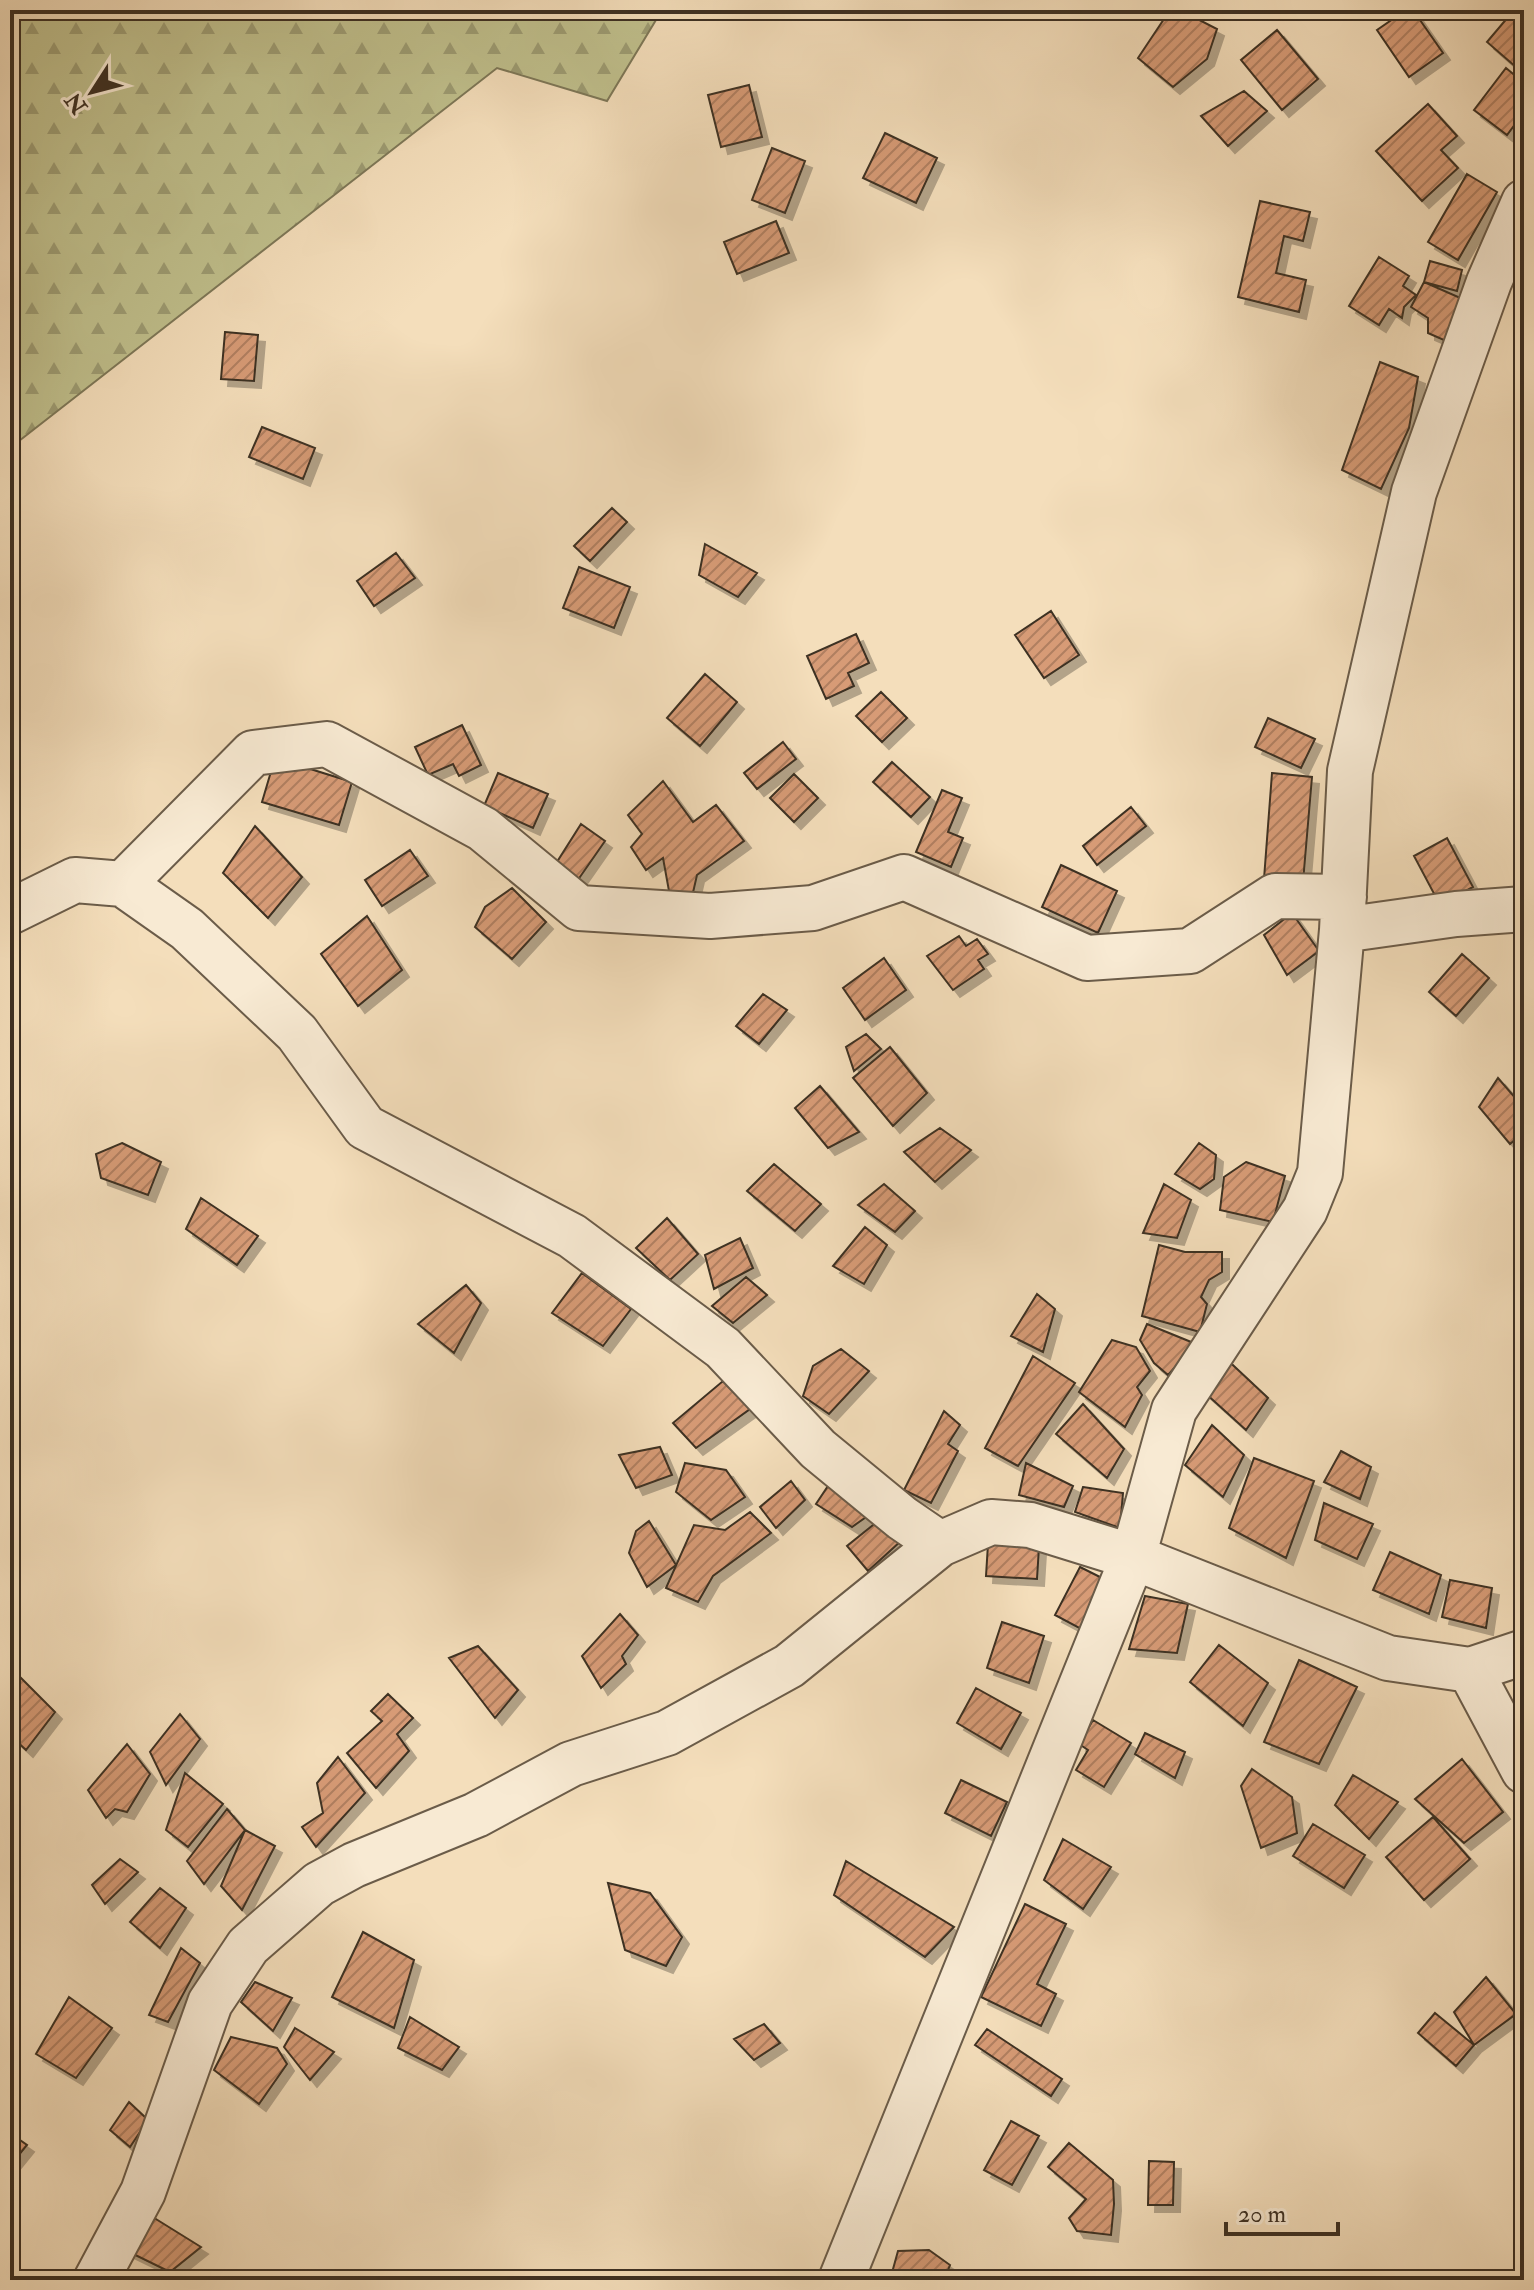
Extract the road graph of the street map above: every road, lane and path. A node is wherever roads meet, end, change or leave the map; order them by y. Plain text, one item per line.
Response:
1 (1524, 202) edge
2 (123, 884) junction
3 (1524, 909) edge
4 (10, 912) edge
5 (1343, 913) junction
6 (940, 1544) junction
7 (1133, 1557) junction
8 (1524, 1652) edge
9 (1470, 1670) junction
10 (1524, 1771) edge
11 (96, 2280) edge
12 (841, 2280) edge

1 - 5 street
2 - 4 street
2 - 5 street
2 - 6 street
3 - 5 street
5 - 7 street
6 - 7 street
6 - 11 street
7 - 9 street
7 - 12 street
8 - 9 street
9 - 10 street

